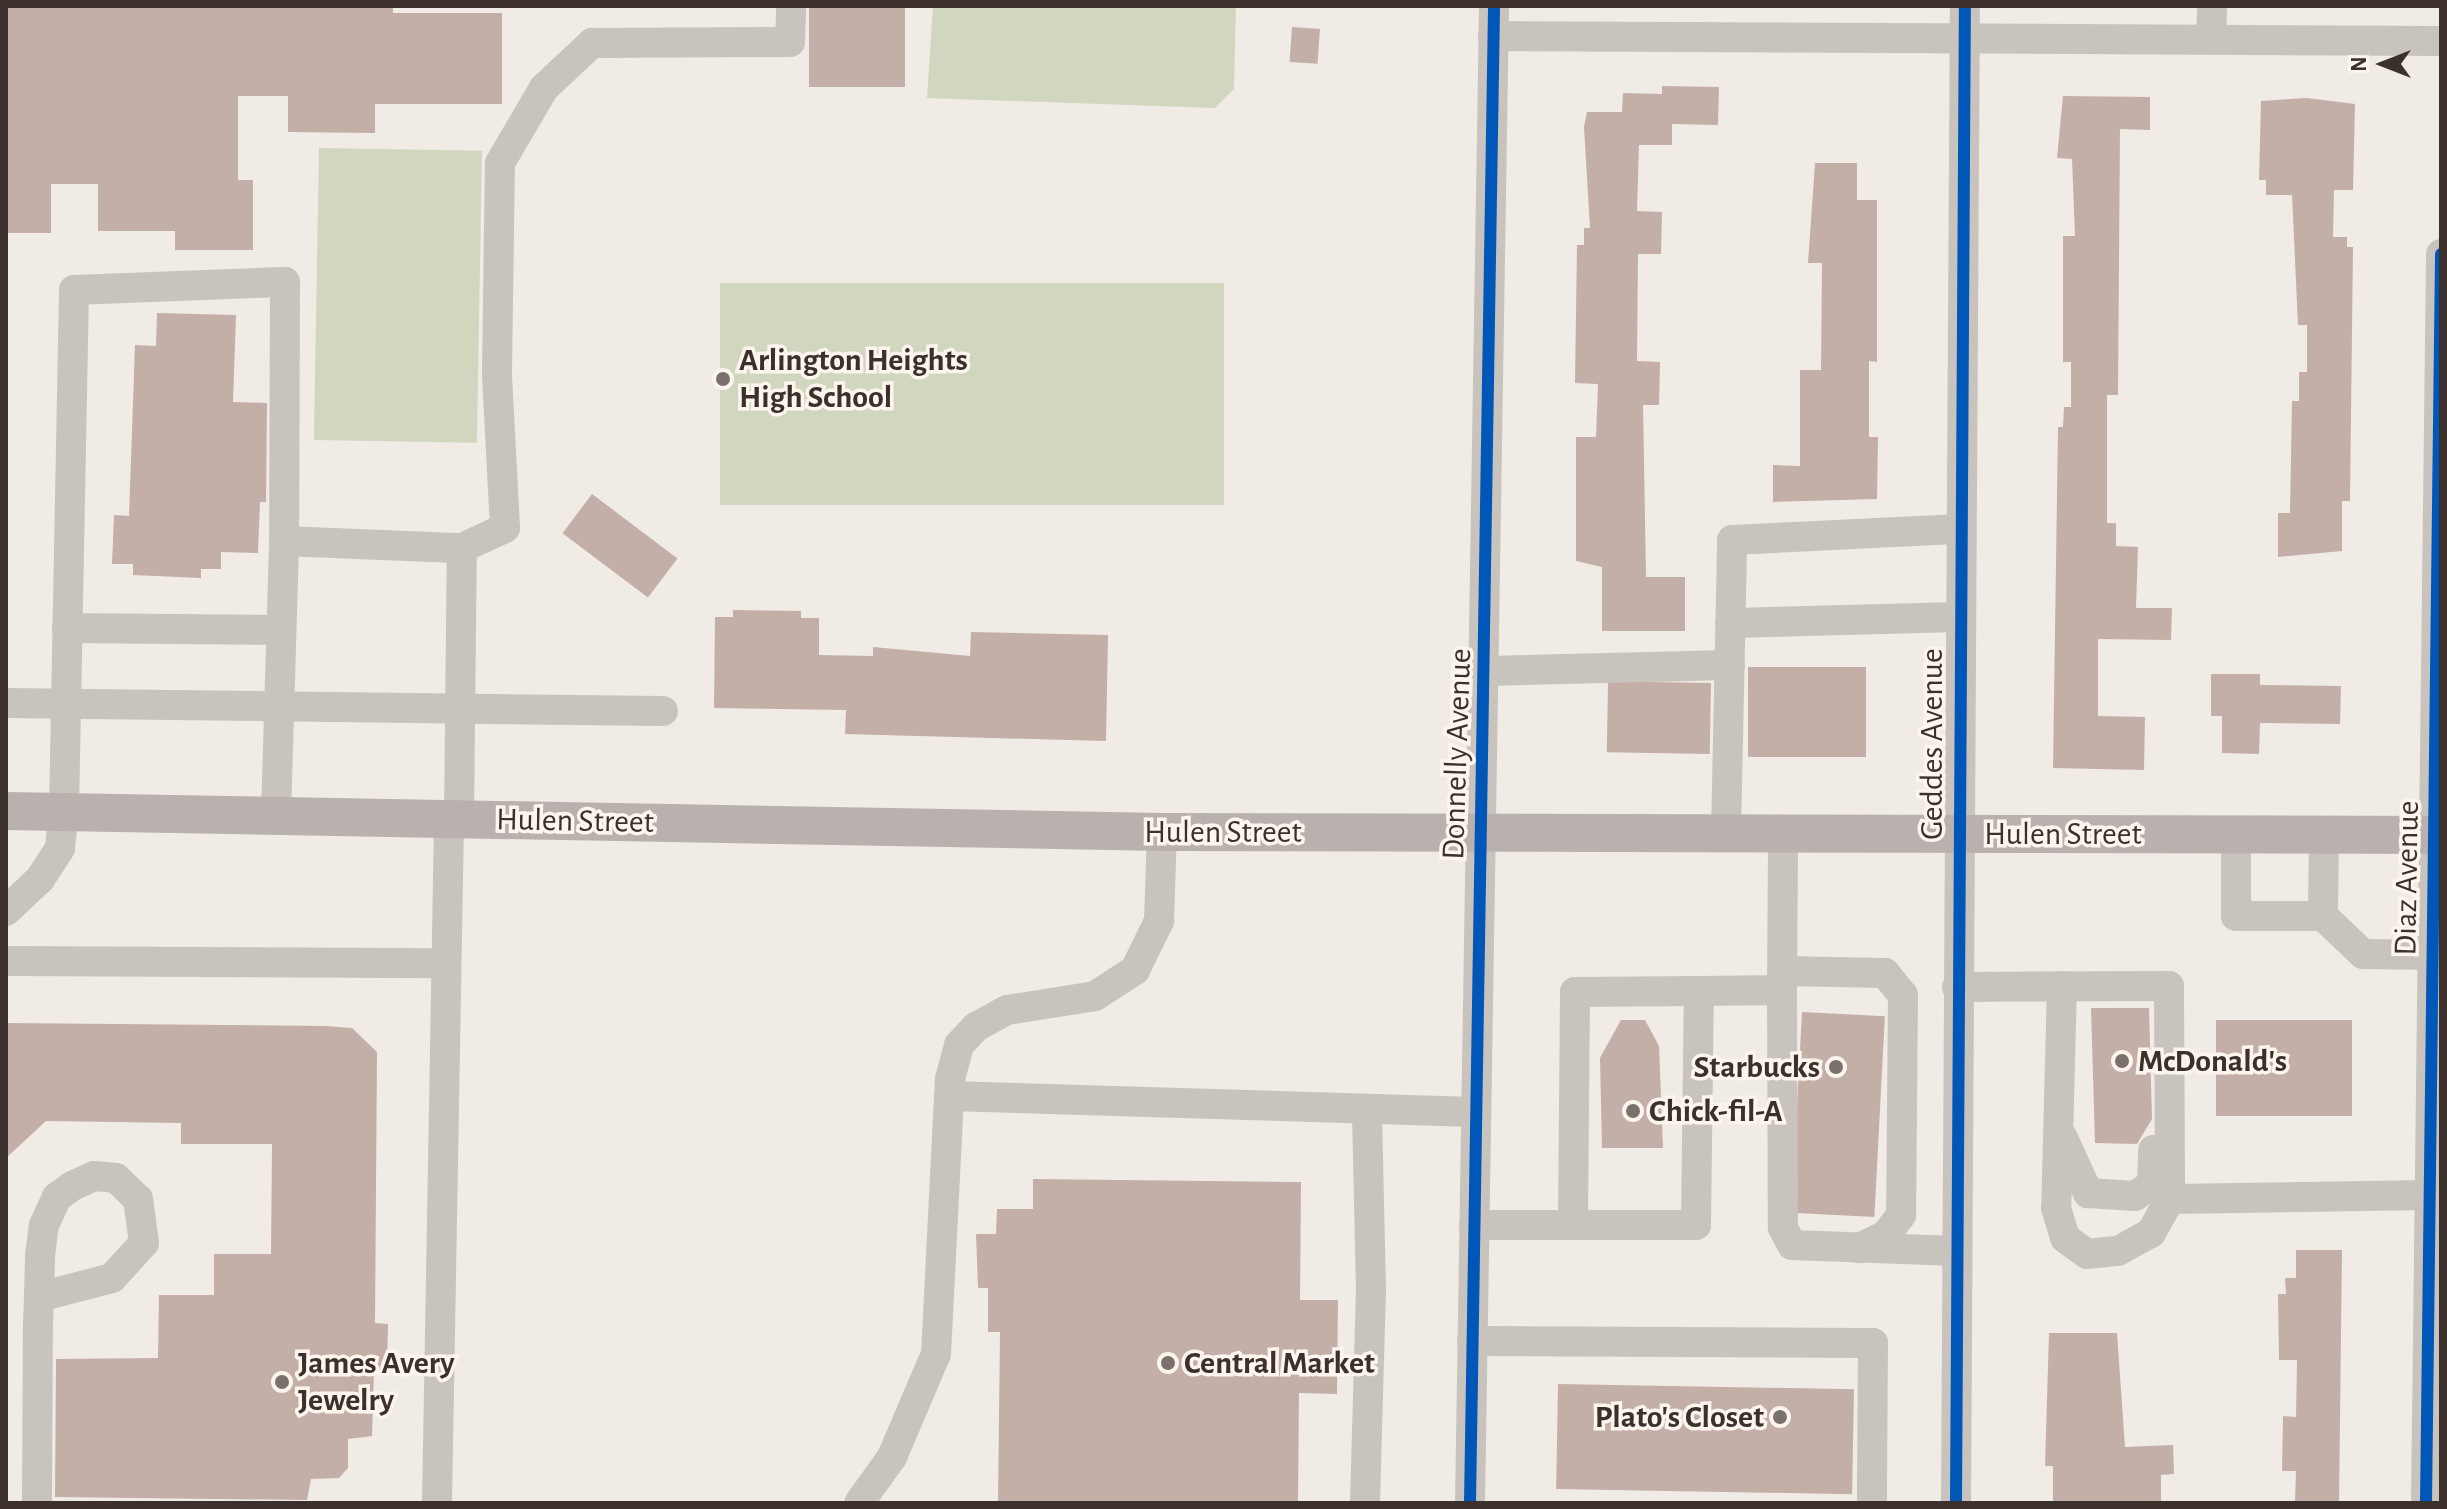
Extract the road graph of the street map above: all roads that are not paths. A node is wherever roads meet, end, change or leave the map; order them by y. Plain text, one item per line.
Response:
1 (791, 6) edge
2 (1494, 6) edge
3 (1965, 6) edge
4 (2212, 6) edge
5 (1493, 36) junction
6 (1965, 38) junction
7 (2211, 40) junction
8 (2441, 41) edge
9 (2441, 254) edge
10 (1960, 529) junction
11 (284, 541) junction
12 (462, 548) junction
13 (1959, 617) junction
14 (1730, 623) junction
15 (67, 628) junction
16 (281, 630) junction
17 (2438, 630) edge
18 (1730, 665) junction
19 (1487, 671) junction
20 (6, 703) edge
21 (66, 704) junction
22 (279, 706) junction
23 (460, 708) junction
24 (663, 711) dead end
25 (6, 811) edge
26 (64, 811) junction
27 (276, 815) junction
28 (454, 819) junction
29 (1162, 832) junction
30 (1480, 833) junction
31 (1726, 834) junction
32 (1783, 834) junction
33 (1957, 834) junction
34 (2236, 835) junction
35 (2324, 835) junction
36 (2437, 835) edge
37 (6, 911) edge
38 (2323, 916) junction
39 (2431, 955) junction
40 (6, 961) edge
41 (445, 963) junction
42 (1782, 980) junction
43 (2062, 986) junction
44 (2169, 986) junction
45 (1957, 987) junction
46 (1699, 991) junction
47 (2436, 1028) edge
48 (949, 1096) junction
49 (1367, 1109) junction
50 (1475, 1112) junction
51 (2058, 1127) junction
52 (2429, 1195) junction
53 (2170, 1199) junction
54 (1474, 1225) junction
55 (1573, 1225) junction
56 (1857, 1249) junction
57 (1957, 1251) junction
58 (39, 1297) dead end
59 (1472, 1341) junction
60 (1956, 1492) edge
61 (37, 1503) edge
62 (437, 1503) edge
63 (859, 1503) edge
64 (1365, 1503) edge
65 (1470, 1503) edge
66 (1872, 1503) edge
67 (2426, 1503) edge

1 - 12 street
2 - 5 street, Donnelly Avenue
3 - 6 street, Geddes Avenue
4 - 7 street
5 - 6 street
5 - 19 street, Donnelly Avenue
6 - 7 street
6 - 10 street, Geddes Avenue
7 - 8 street
9 - 17 street, Diaz Avenue
10 - 13 street, Geddes Avenue
10 - 14 street
11 - 12 street
11 - 15 street
11 - 16 street
12 - 23 street
13 - 14 street
13 - 33 street, Geddes Avenue
14 - 18 street
15 - 16 street
15 - 21 street
16 - 22 street
17 - 36 street, Diaz Avenue
18 - 19 street
18 - 31 street
19 - 30 street, Donnelly Avenue
20 - 21 street
21 - 22 street
21 - 26 street
22 - 23 street
22 - 27 street
23 - 24 street
23 - 28 street
25 - 26 main road, Hulen Street
26 - 27 main road, Hulen Street
26 - 37 street
27 - 28 main road, Hulen Street
28 - 29 main road, Hulen Street
28 - 41 street
29 - 30 main road, Hulen Street
29 - 48 street
30 - 31 main road, Hulen Street
30 - 50 street, Donnelly Avenue
31 - 32 main road, Hulen Street
32 - 33 main road, Hulen Street
32 - 42 street
33 - 34 main road, Hulen Street
33 - 45 street, Geddes Avenue
34 - 35 main road, Hulen Street
34 - 38 street
35 - 36 main road, Hulen Street
35 - 38 street
36 - 39 street, Diaz Avenue
38 - 39 street
39 - 47 street, Diaz Avenue
40 - 41 street
41 - 62 street
42 - 46 street
42 - 56 street
42 - 56 street
43 - 44 street
43 - 45 street
43 - 51 street
44 - 51 street
44 - 53 street
45 - 57 street, Geddes Avenue
46 - 55 street
46 - 55 street
47 - 52 street, Diaz Avenue
48 - 49 street
48 - 63 street
49 - 50 street
49 - 64 street
50 - 54 street, Donnelly Avenue
51 - 53 street
52 - 53 street
52 - 67 street, Diaz Avenue
54 - 55 street
54 - 59 street, Donnelly Avenue
56 - 57 street
57 - 60 street, Geddes Avenue
58 - 61 street
59 - 65 street, Donnelly Avenue
59 - 66 street

